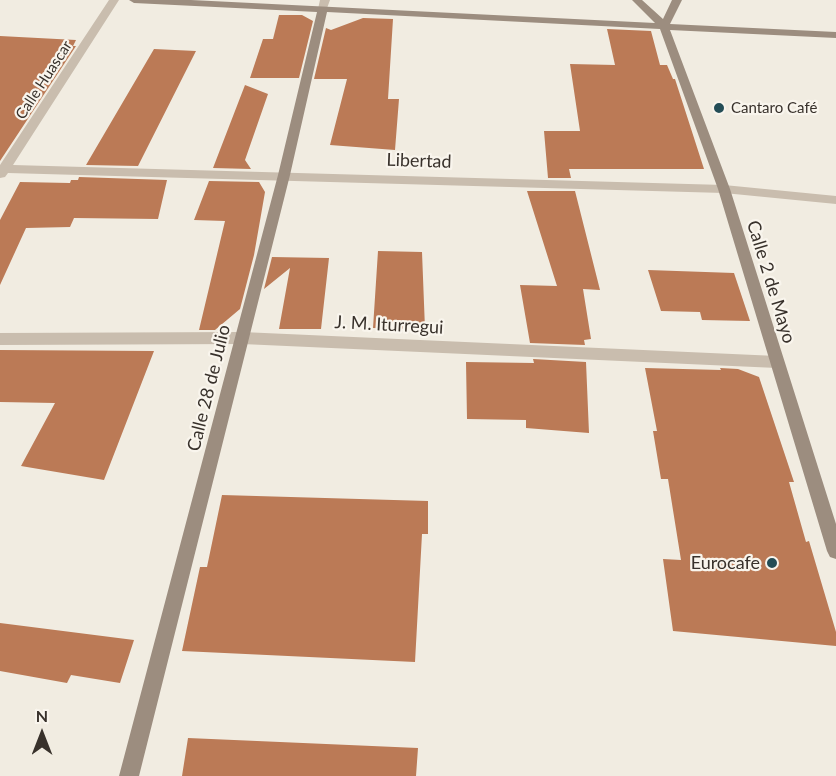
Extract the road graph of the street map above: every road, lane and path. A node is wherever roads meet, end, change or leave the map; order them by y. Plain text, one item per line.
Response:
1 (114, 0) edge
2 (134, 0) edge
3 (636, 0) edge
4 (677, 0) edge
5 (324, 5) edge
6 (664, 26) junction
7 (836, 35) edge
8 (1, 171) edge
9 (284, 175) junction
10 (724, 189) junction
11 (836, 200) edge
12 (242, 338) junction
13 (0, 339) edge
14 (777, 362) junction
15 (836, 551) edge
16 (129, 776) edge

1 - 8 street, Calle Huascar
2 - 5 street
3 - 6 street
4 - 6 street
5 - 6 street
5 - 9 street, Calle 28 de Julio
6 - 7 street
6 - 10 street, Calle 2 de Mayo
8 - 9 street, Libertad
9 - 10 street, Libertad
9 - 12 street, Calle 28 de Julio
10 - 11 street, Libertad
10 - 14 street, Calle 2 de Mayo
12 - 13 street, J. M. Iturregui
12 - 14 street, J. M. Iturregui
12 - 16 street, Calle 28 de Julio
14 - 15 street, Calle 2 de Mayo

